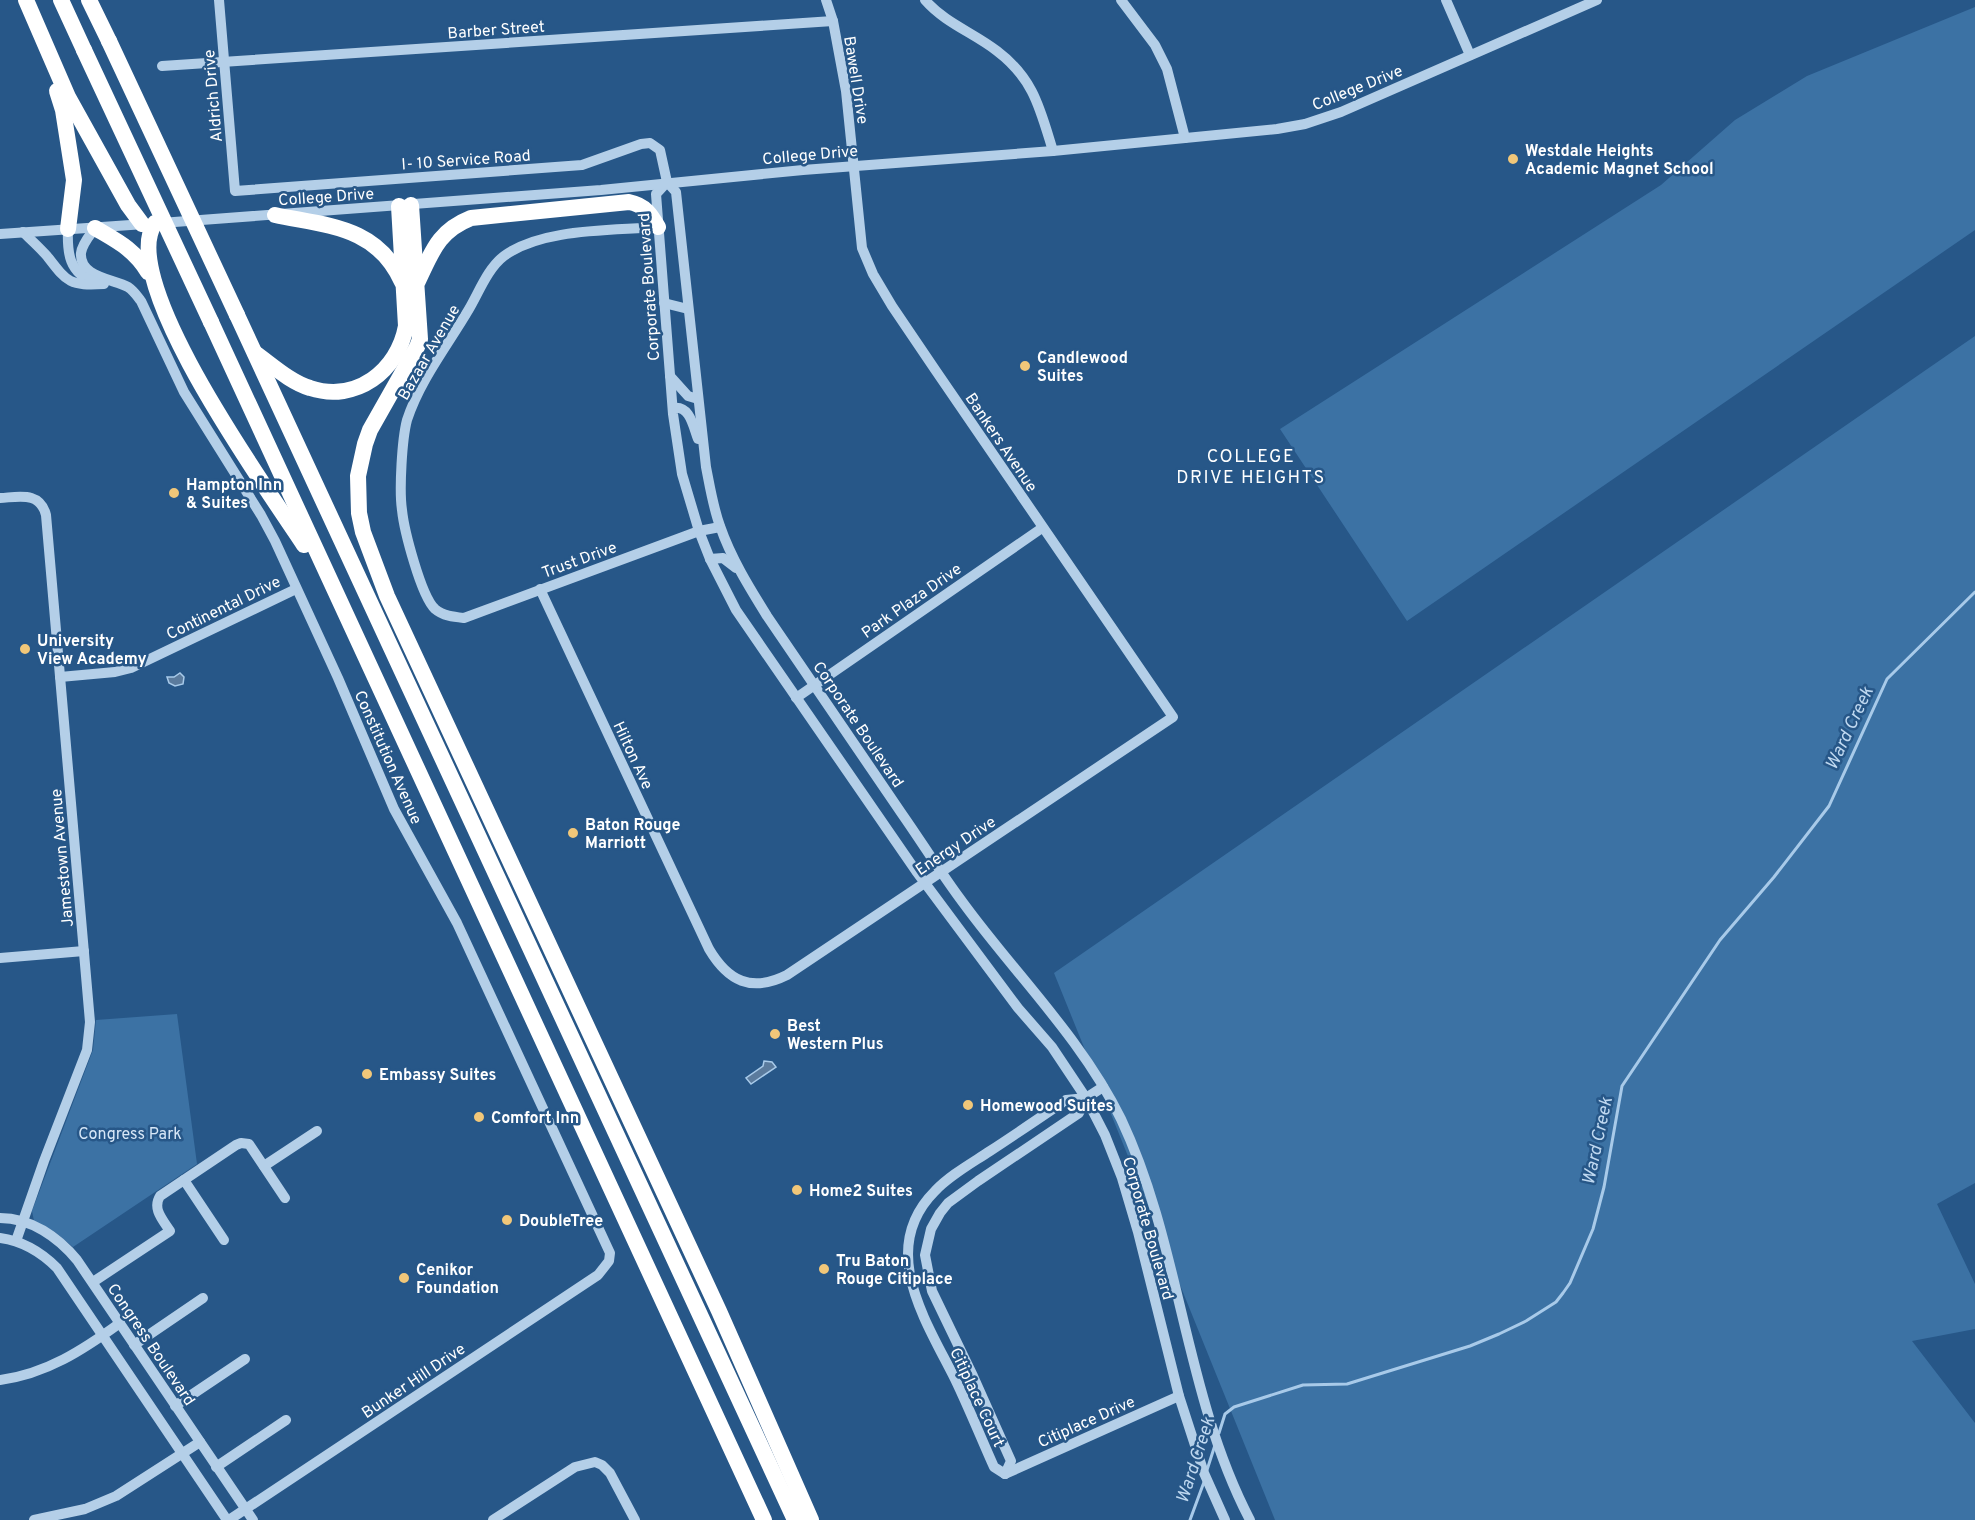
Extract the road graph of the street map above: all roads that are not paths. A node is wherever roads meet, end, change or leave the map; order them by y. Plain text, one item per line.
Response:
1 (26, 0) edge
2 (61, 0) edge
3 (89, 0) edge
4 (219, 0) edge
5 (826, 0) edge
6 (925, 0) edge
7 (1121, 0) edge
8 (1446, 0) edge
9 (1598, 0) edge
10 (833, 21) junction
11 (35, 24) junction
12 (1470, 55) junction
13 (225, 62) junction
14 (162, 66) dead end
15 (1185, 138) junction
16 (1053, 151) junction
17 (855, 165) junction
18 (667, 182) junction
19 (235, 190) joint
20 (405, 205) junction
21 (275, 215) junction
22 (148, 224) junction
23 (658, 227) junction
24 (94, 228) junction
25 (68, 230) junction
26 (23, 232) junction
27 (0, 234) edge
28 (115, 282) junction
29 (104, 284) junction
30 (156, 285) junction
31 (411, 289) junction
32 (664, 303) junction
33 (688, 309) junction
34 (254, 352) junction
35 (670, 375) junction
36 (698, 399) junction
37 (673, 408) junction
38 (704, 449) junction
39 (0, 498) edge
40 (720, 527) junction
41 (1042, 528) junction
42 (699, 531) junction
43 (710, 559) junction
44 (739, 570) junction
45 (296, 589) junction
46 (540, 589) junction
47 (335, 591) junction
48 (449, 617) joint
49 (60, 677) junction
50 (814, 685) junction
51 (796, 698) junction
52 (1173, 717) joint
53 (849, 773) junction
54 (877, 778) junction
55 (942, 873) junction
56 (925, 884) junction
57 (84, 951) junction
58 (0, 958) edge
59 (748, 983) joint
60 (1103, 1087) junction
61 (1086, 1098) junction
62 (317, 1131) dead end
63 (997, 1146) junction
64 (1007, 1161) junction
65 (264, 1166) junction
66 (184, 1180) junction
67 (285, 1198) dead end
68 (921, 1210) junction
69 (0, 1218) edge
70 (937, 1218) junction
71 (22, 1221) junction
72 (0, 1238) edge
73 (225, 1240) dead end
74 (16, 1241) junction
75 (609, 1261) joint
76 (93, 1282) junction
77 (930, 1285) junction
78 (912, 1289) junction
79 (203, 1298) dead end
80 (120, 1323) junction
81 (103, 1336) junction
82 (134, 1345) junction
83 (245, 1359) dead end
84 (973, 1376) junction
85 (0, 1380) edge
86 (957, 1383) junction
87 (1179, 1396) junction
88 (175, 1406) junction
89 (286, 1420) dead end
90 (200, 1442) junction
91 (182, 1454) junction
92 (216, 1467) junction
93 (1005, 1474) junction
94 (245, 1510) junction
95 (34, 1520) edge
96 (228, 1520) edge
97 (253, 1520) edge
98 (492, 1520) edge
99 (635, 1520) edge
100 (764, 1520) edge
101 (795, 1520) edge
102 (811, 1520) edge
103 (1225, 1520) edge
104 (1250, 1520) edge

1 - 11 highway
2 - 47 highway, bridge
3 - 34 highway, bridge
4 - 13 street, Aldrich Drive
5 - 10 street, Bawell Drive
6 - 16 street
7 - 15 street
8 - 12 street
9 - 12 street, College Drive
10 - 13 street, Barber Street
10 - 17 street, Bawell Drive
11 - 22 highway
11 - 25 highway
12 - 15 street, College Drive
13 - 14 street, Barber Street
13 - 19 street, Aldrich Drive
15 - 16 street, College Drive
16 - 17 street, College Drive
17 - 18 street, College Drive
17 - 41 street, Bankers Avenue
18 - 19 street, I- 10 Service Road
18 - 20 street, College Drive
18 - 23 street, Corporate Boulevard
18 - 33 street, Corporate Boulevard
20 - 21 street, College Drive
20 - 31 highway
21 - 22 street, College Drive
21 - 31 highway
22 - 24 street, College Drive
22 - 30 highway
23 - 31 highway
23 - 32 street, Corporate Boulevard
23 - 48 street, Bazaar Avenue
24 - 25 street, College Drive
24 - 28 street, Constitution Avenue
24 - 30 highway
25 - 26 street, College Drive
25 - 29 street
26 - 27 street, College Drive
26 - 29 street
28 - 29 street
28 - 45 street, Constitution Avenue
30 - 47 highway
31 - 34 highway
31 - 102 highway
32 - 33 street
32 - 35 street, Corporate Boulevard
33 - 36 street, Corporate Boulevard
34 - 101 highway
35 - 36 street
35 - 37 street, Corporate Boulevard
36 - 38 street, Corporate Boulevard
37 - 38 street
37 - 42 street, Corporate Boulevard
38 - 40 street, Corporate Boulevard
39 - 49 street, Jamestown Avenue
40 - 42 street, Trust Drive
40 - 44 street, Corporate Boulevard
41 - 50 street, Park Plaza Drive
41 - 52 street, Bankers Avenue
42 - 43 street, Corporate Boulevard
42 - 46 street, Trust Drive
43 - 44 street
43 - 51 street, Corporate Boulevard
44 - 50 street, Corporate Boulevard
45 - 49 street, Continental Drive
45 - 75 street, Constitution Avenue
46 - 48 street, Trust Drive
46 - 59 street, Hilton Ave
47 - 100 highway
49 - 57 street, Jamestown Avenue
50 - 51 street, Park Plaza Drive
50 - 54 street, Corporate Boulevard
51 - 53 street, Corporate Boulevard
52 - 55 street, Energy Drive
53 - 54 street
53 - 56 street, Corporate Boulevard
54 - 55 street, Corporate Boulevard
55 - 56 street, Energy Drive
55 - 60 street, Corporate Boulevard
56 - 59 street, Energy Drive
56 - 61 street, Corporate Boulevard
57 - 58 street
57 - 71 street, Jamestown Avenue
60 - 61 street, Citiplace Court
60 - 104 street, Corporate Boulevard
61 - 63 street, Citiplace Court
61 - 64 street, Citiplace Court
61 - 87 street, Corporate Boulevard
62 - 65 street
63 - 64 street
63 - 68 street, Citiplace Court
64 - 70 street, Citiplace Court
65 - 66 street
65 - 67 street
66 - 73 street
66 - 76 street
68 - 70 street
68 - 78 street, Citiplace Court
69 - 71 street, Congress Boulevard
70 - 77 street, Citiplace Court
71 - 74 street, Jamestown Avenue
71 - 76 street, Congress Boulevard
72 - 74 street
74 - 81 street
75 - 94 street, Bunker Hill Drive
76 - 80 street, Congress Boulevard
77 - 78 street
77 - 84 street, Citiplace Court
78 - 86 street, Citiplace Court
79 - 82 street
80 - 81 street
80 - 82 street, Congress Boulevard
81 - 85 street
81 - 91 street
82 - 88 street, Congress Boulevard
83 - 88 street
84 - 86 street
84 - 93 street, Citiplace Court
86 - 93 street, Citiplace Court
87 - 93 street, Citiplace Drive
87 - 103 street, Corporate Boulevard
88 - 90 street, Congress Boulevard
89 - 92 street
90 - 91 street
90 - 92 street, Congress Boulevard
91 - 95 street
91 - 96 street
92 - 94 street, Congress Boulevard
94 - 96 street, Bunker Hill Drive
94 - 97 street, Congress Boulevard
98 - 99 street

